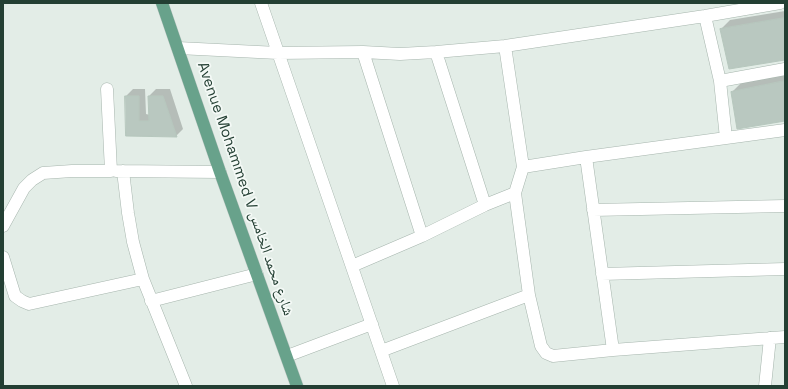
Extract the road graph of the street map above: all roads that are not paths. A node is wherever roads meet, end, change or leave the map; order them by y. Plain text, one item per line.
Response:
1 (162, 3) edge
2 (261, 3) edge
3 (780, 3) edge
4 (705, 16) junction
5 (505, 46) junction
6 (178, 48) junction
7 (363, 52) junction
8 (436, 52) junction
9 (278, 53) junction
10 (785, 68) edge
11 (720, 81) junction
12 (107, 89) dead end
13 (785, 130) edge
14 (726, 138) junction
15 (586, 157) junction
16 (523, 167) junction
17 (111, 171) junction
18 (123, 171) junction
19 (220, 172) junction
20 (515, 193) junction
21 (485, 205) junction
22 (785, 206) edge
23 (594, 210) junction
24 (3, 226) edge
25 (422, 236) junction
26 (3, 258) edge
27 (352, 266) junction
28 (785, 269) edge
29 (257, 274) junction
30 (602, 274) junction
31 (143, 279) junction
32 (529, 295) junction
33 (151, 301) junction
34 (372, 324) junction
35 (785, 337) edge
36 (770, 338) junction
37 (613, 350) junction
38 (381, 351) junction
39 (287, 356) junction
40 (186, 386) edge
41 (297, 386) edge
42 (393, 386) edge
43 (765, 386) edge

1 - 6 main road, Avenue Mohammed V شارع محمد الخامس
2 - 9 street
3 - 4 street
4 - 5 street
4 - 11 street
5 - 8 street
5 - 16 street
6 - 9 street
6 - 19 main road, Avenue Mohammed V شارع محمد الخامس
7 - 8 street
7 - 9 street
7 - 25 street
8 - 21 street
9 - 27 street
10 - 11 street
11 - 14 street
12 - 17 street
13 - 14 street
14 - 15 street
15 - 16 street
15 - 23 street
16 - 20 street
17 - 18 street
17 - 24 street
18 - 19 street
18 - 31 street
19 - 29 main road, Avenue Mohammed V شارع محمد الخامس
20 - 21 street
20 - 32 street
21 - 25 street
22 - 23 street
23 - 30 street
25 - 27 street
26 - 31 street
27 - 34 street
28 - 30 street
29 - 33 street
29 - 39 main road, Avenue Mohammed V شارع محمد الخامس
30 - 37 street
31 - 33 street
32 - 37 street
32 - 38 street
33 - 40 street
34 - 38 street
34 - 39 street
35 - 36 street
36 - 37 street
36 - 43 street
38 - 42 street
39 - 41 main road, Avenue Mohammed V شارع محمد الخامس

